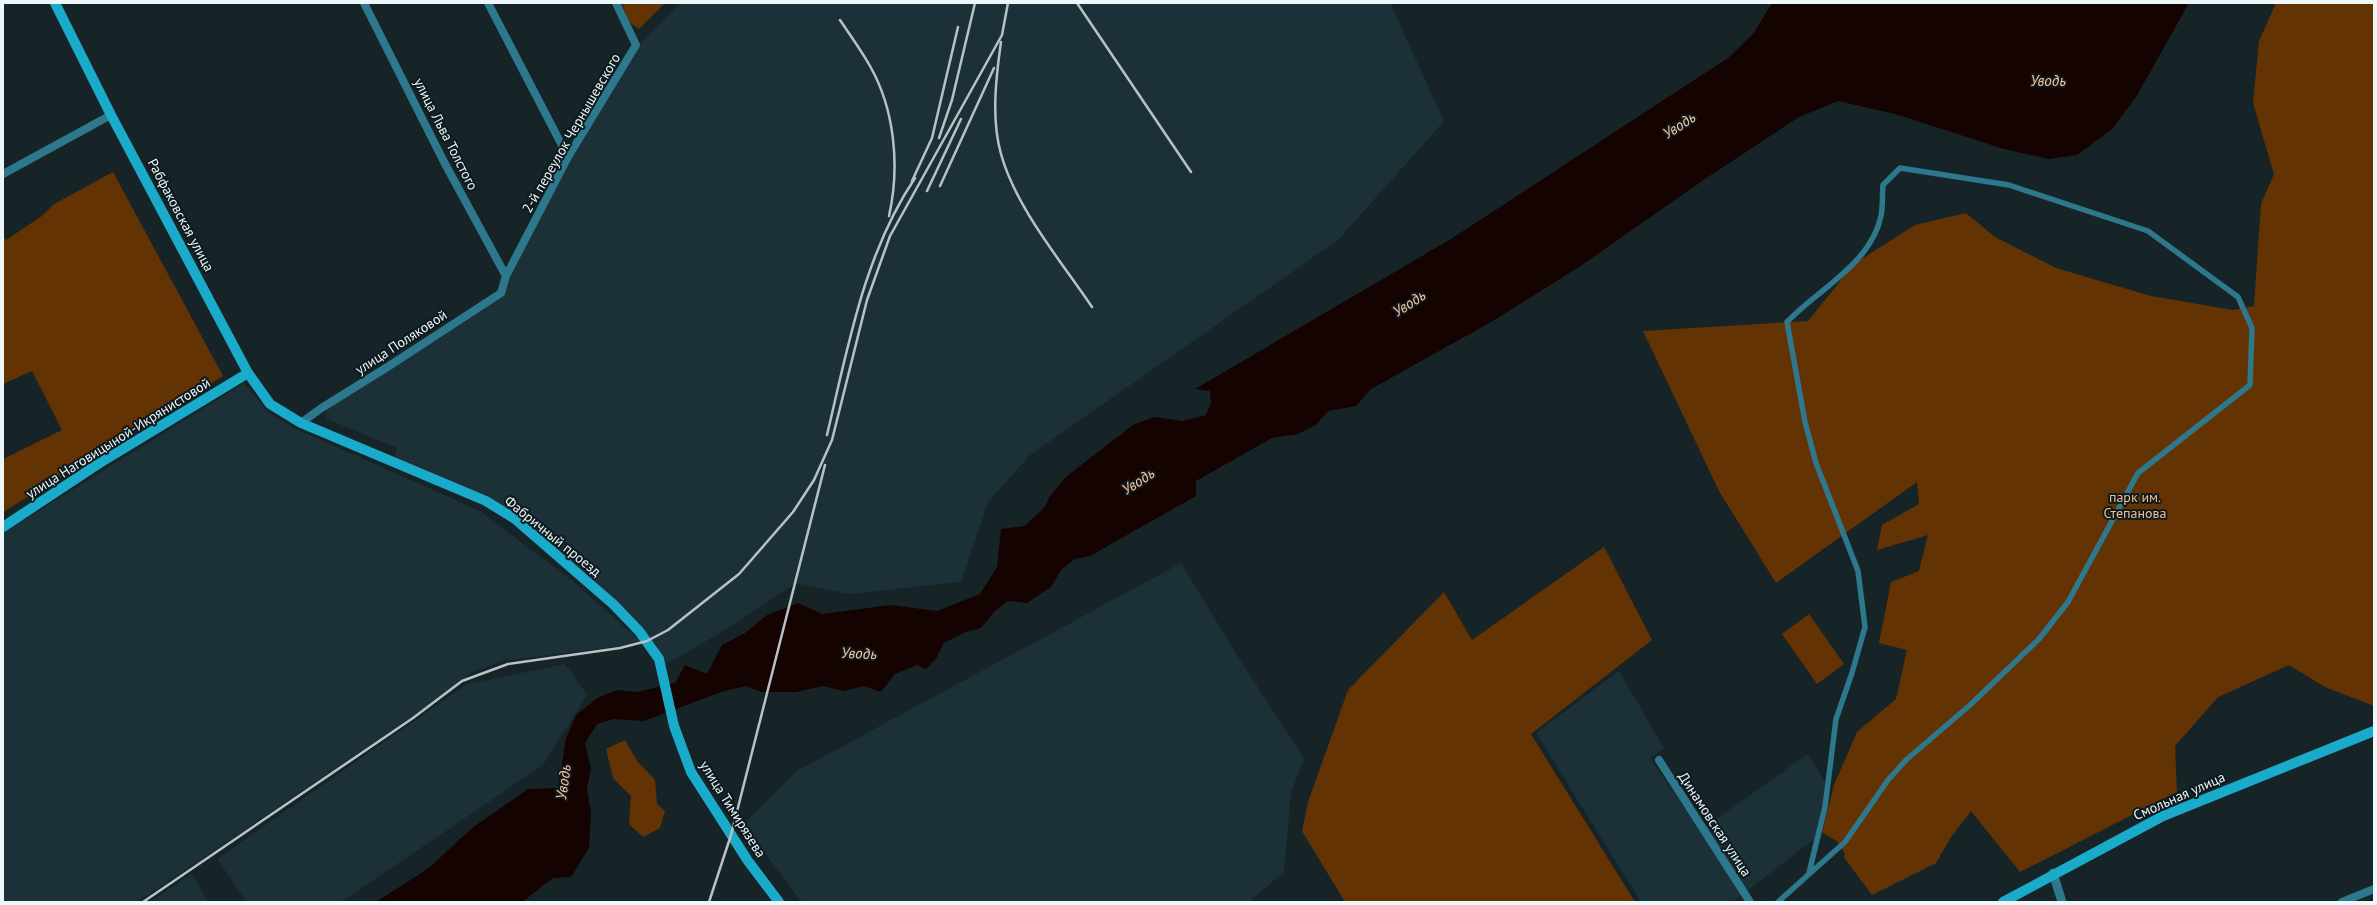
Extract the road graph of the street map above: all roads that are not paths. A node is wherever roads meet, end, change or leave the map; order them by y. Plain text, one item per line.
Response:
1 (55, 3) edge
2 (364, 3) edge
3 (488, 3) edge
4 (616, 3) edge
5 (111, 115) junction
6 (568, 157) junction
7 (3, 174) edge
8 (506, 276) junction
9 (248, 373) junction
10 (301, 423) junction
11 (3, 527) edge
12 (674, 726) joint
13 (2374, 731) edge
14 (1659, 760) dead end
15 (1809, 873) junction
16 (2053, 873) junction
17 (2374, 889) edge
18 (779, 902) edge
19 (1750, 902) edge
20 (1778, 902) edge
21 (2003, 902) edge
22 (2062, 902) edge
23 (2342, 902) edge

1 - 5 main road, Рабфаковская улица
2 - 8 street, улица Льва Толстого
3 - 6 street
4 - 6 street, 2-й переулок Чернышевского
5 - 7 street
5 - 9 main road, Рабфаковская улица
6 - 8 street, 2-й переулок Чернышевского
8 - 10 street, улица Поляковой
9 - 10 main road, Рабфаковская улица
9 - 11 main road, улица Наговицыной-Икрянистовой
10 - 12 main road, Фабричный проезд
12 - 18 main road, улица Тимирязева
13 - 16 main road, Смольная улица
14 - 19 street, Динамовская улица
15 - 15 street
15 - 20 street
16 - 21 main road, Смольная улица
16 - 22 street
17 - 23 street

